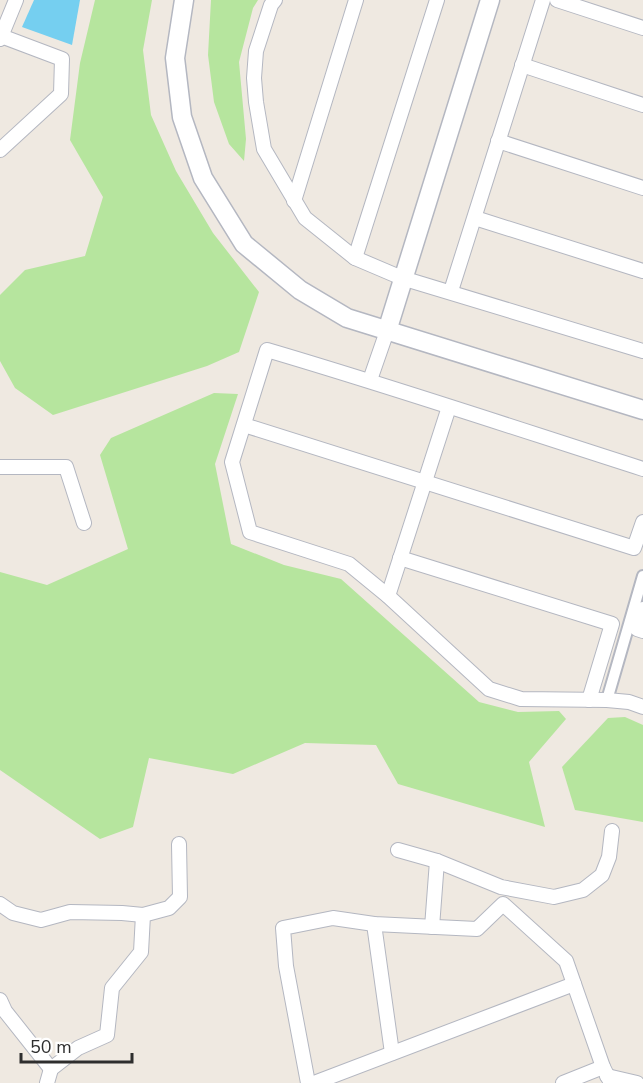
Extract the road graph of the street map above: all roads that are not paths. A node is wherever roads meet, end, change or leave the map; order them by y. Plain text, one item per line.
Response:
1 (16, 0) edge
2 (184, 0) edge
3 (275, 0) edge
4 (356, 0) edge
5 (437, 0) edge
6 (490, 0) edge
7 (543, 0) edge
8 (556, 0) edge
9 (643, 28) edge
10 (0, 38) edge
11 (522, 65) junction
12 (643, 105) edge
13 (498, 141) junction
14 (0, 150) edge
15 (643, 188) edge
16 (294, 201) junction
17 (475, 218) junction
18 (355, 258) junction
19 (643, 271) edge
20 (402, 278) junction
21 (451, 291) junction
22 (387, 331) junction
23 (643, 351) edge
24 (370, 380) junction
25 (449, 407) junction
26 (643, 410) edge
27 (244, 425) junction
28 (0, 467) edge
29 (643, 469) edge
30 (425, 482) junction
31 (643, 522) edge
32 (84, 523) dead end
33 (400, 558) junction
34 (643, 576) edge
35 (388, 596) junction
36 (643, 609) edge
37 (643, 631) edge
38 (589, 700) junction
39 (607, 700) junction
40 (643, 706) edge
41 (612, 831) dead end
42 (179, 844) dead end
43 (398, 850) dead end
44 (437, 861) junction
45 (0, 903) edge
46 (143, 915) junction
47 (374, 924) junction
48 (432, 927) junction
49 (574, 984) junction
50 (0, 1000) edge
51 (392, 1053) junction
52 (49, 1076) edge
53 (607, 1076) edge
54 (308, 1083) edge
55 (314, 1083) edge
56 (562, 1083) edge
57 (637, 1083) edge

1 - 10 street
2 - 22 street
3 - 16 street
4 - 16 street
5 - 18 street
6 - 20 street
7 - 11 street
8 - 9 street
10 - 14 street
11 - 12 street
11 - 13 street
13 - 15 street
13 - 17 street
16 - 18 street
17 - 19 street
17 - 21 street
18 - 20 street
20 - 21 street
20 - 22 street
21 - 23 street
22 - 24 street
22 - 26 street
24 - 25 street
24 - 27 street
25 - 29 street
25 - 30 street
27 - 30 street
27 - 35 street
28 - 32 street
30 - 31 street
30 - 33 street
33 - 35 street
33 - 38 street
34 - 39 street
35 - 38 street
36 - 37 street
38 - 39 street
39 - 40 street
41 - 44 street
42 - 46 street
43 - 44 street
44 - 48 street
45 - 46 street
46 - 52 street
47 - 48 street
47 - 51 street
47 - 54 street
48 - 49 street
49 - 51 street
49 - 53 street
50 - 52 street
51 - 55 street
53 - 56 street
53 - 57 street

